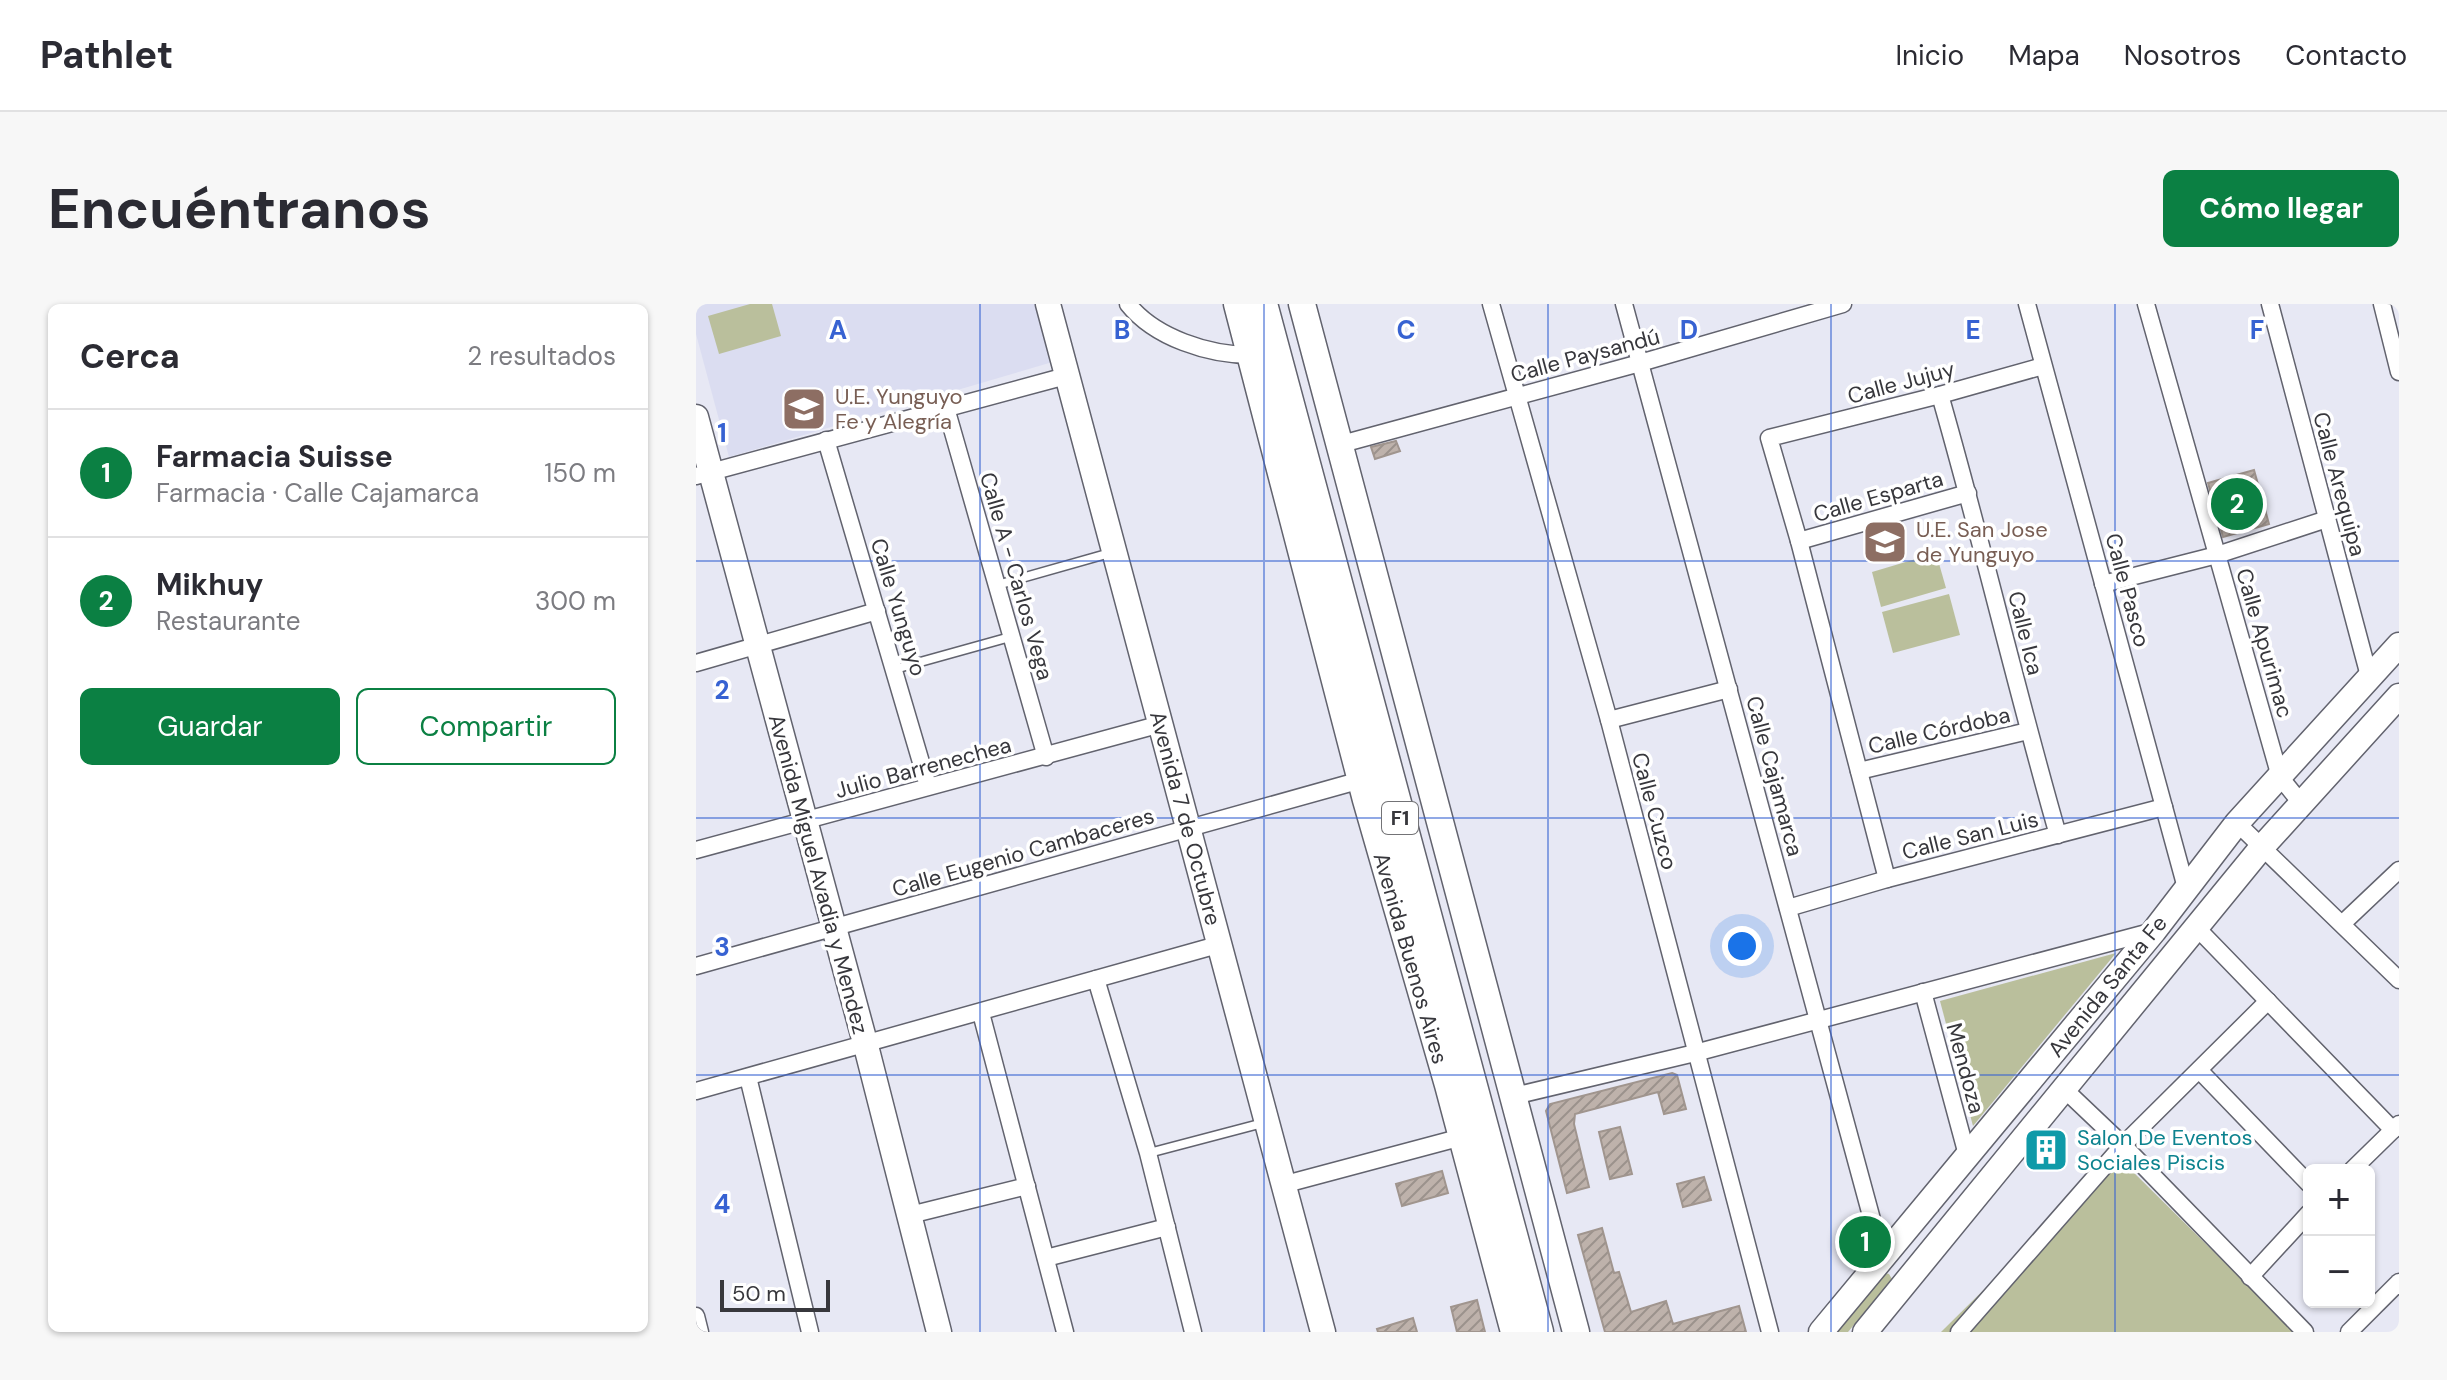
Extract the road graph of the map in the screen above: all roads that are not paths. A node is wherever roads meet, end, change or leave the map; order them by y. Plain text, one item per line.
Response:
1 (1048, 304) edge
2 (1128, 304) edge
3 (1237, 304) edge
4 (1261, 304) edge
5 (1279, 304) edge
6 (1302, 304) edge
7 (1491, 304) edge
8 (1624, 304) edge
9 (1843, 304) edge
10 (2027, 304) edge
11 (2146, 304) edge
12 (2271, 304) edge
13 (2382, 304) edge
14 (1251, 355) junction
15 (1640, 363) junction
16 (2043, 366) junction
17 (2399, 372) edge
18 (1066, 376) junction
19 (1940, 395) junction
20 (1516, 396) junction
21 (946, 408) junction
22 (696, 417) edge
23 (826, 440) junction
24 (1338, 445) junction
25 (704, 474) edge
26 (1968, 493) junction
27 (2327, 519) junction
28 (1799, 541) junction
29 (1114, 552) junction
30 (2217, 555) junction
31 (2103, 584) junction
32 (996, 585) junction
33 (877, 611) junction
34 (1010, 637) junction
35 (2399, 645) edge
36 (757, 646) junction
37 (696, 663) edge
38 (895, 669) junction
39 (2369, 676) junction
40 (1729, 689) junction
41 (2399, 696) edge
42 (1609, 720) junction
43 (1161, 724) junction
44 (2028, 731) junction
45 (1046, 757) junction
46 (1859, 771) junction
47 (2280, 777) junction
48 (1361, 780) junction
49 (928, 786) junction
50 (2301, 803) junction
51 (2164, 807) junction
52 (804, 822) junction
53 (2237, 823) junction
54 (1188, 829) junction
55 (2058, 835) junction
56 (2262, 847) junction
57 (696, 850) edge
58 (2399, 870) edge
59 (1887, 879) junction
60 (2186, 888) junction
61 (1788, 908) junction
62 (2343, 923) junction
63 (2196, 927) junction
64 (834, 928) junction
65 (2154, 931) junction
66 (1221, 944) junction
67 (696, 966) edge
68 (1096, 979) junction
69 (2399, 980) edge
70 (1923, 992) junction
71 (2268, 1001) junction
72 (981, 1013) junction
73 (1817, 1020) junction
74 (866, 1046) junction
75 (1695, 1053) junction
76 (2199, 1070) junction
77 (748, 1077) junction
78 (2063, 1088) junction
79 (696, 1091) edge
80 (1514, 1096) junction
81 (1267, 1122) junction
82 (2396, 1127) edge
83 (1462, 1137) junction
84 (2123, 1145) junction
85 (1148, 1153) junction
86 (1967, 1155) junction
87 (2358, 1164) edge
88 (2303, 1178) edge
89 (1282, 1185) junction
90 (1027, 1186) junction
91 (910, 1215) junction
92 (2303, 1220) edge
93 (1167, 1227) junction
94 (1046, 1258) junction
95 (1883, 1260) junction
96 (2250, 1277) junction
97 (2399, 1282) edge
98 (696, 1316) edge
99 (700, 1332) edge
100 (810, 1332) edge
101 (939, 1332) edge
102 (1065, 1332) edge
103 (1193, 1332) edge
104 (1323, 1332) edge
105 (1514, 1332) edge
106 (1537, 1332) edge
107 (1555, 1332) edge
108 (1576, 1332) edge
109 (1770, 1332) edge
110 (1821, 1332) edge
111 (1865, 1332) edge
112 (1959, 1332) edge
113 (2305, 1332) edge
114 (2349, 1332) edge

1 - 18 street, Avenida 7 de Octubre
2 - 14 street
3 - 14 main road, Avenida Buenos Aires
4 - 106 highway, Avenida Buenos Aires / F1
5 - 107 highway, Avenida Buenos Aires / F1
6 - 24 main road, F1
7 - 20 street, Calle Cuzco
8 - 15 street, Calle Cajamarca
9 - 15 street, Calle Paysandú
10 - 16 street, Calle Pasco
11 - 30 street, Calle Apurimac
12 - 27 street, Calle Arequipa
13 - 17 street
14 - 48 main road, Avenida Buenos Aires
15 - 20 street, Calle Paysandú
15 - 40 street, Calle Cajamarca
16 - 19 street, Calle Jujuy
16 - 31 street, Calle Pasco
18 - 21 street
18 - 29 street, Avenida 7 de Octubre
19 - 26 street, Calle Ica
19 - 28 street, Calle Jujuy
20 - 24 street, Calle Paysandú
20 - 42 street, Calle Cuzco
21 - 23 street
21 - 32 street, Calle A - Carlos Vega
22 - 25 street, Avenida Miguel Avadia y Mendez
23 - 25 street
23 - 33 street, Calle Yunguyo
24 - 80 main road, F1
25 - 36 street, Avenida Miguel Avadia y Mendez
26 - 28 street, Calle Esparta
26 - 44 street, Calle Ica
27 - 30 street
27 - 39 street, Calle Arequipa
28 - 46 street
29 - 32 lane
29 - 43 street, Avenida 7 de Octubre
30 - 31 street
30 - 47 street, Calle Apurimac
31 - 51 street, Calle Pasco
32 - 34 street, Calle A - Carlos Vega
33 - 36 street
33 - 38 street, Calle Yunguyo
34 - 38 lane
34 - 45 street, Calle A - Carlos Vega
35 - 39 street, Avenida Santa Fe
36 - 37 street
36 - 52 street, Avenida Miguel Avadia y Mendez
38 - 49 street, Calle Yunguyo
39 - 47 street, Avenida Santa Fe
40 - 42 street
40 - 61 street, Calle Cajamarca
41 - 50 street, Avenida Santa Fe
42 - 75 street, Calle Cuzco
43 - 45 street, Julio Barrenechea
43 - 54 street, Avenida 7 de Octubre
44 - 46 street, Calle Córdoba
44 - 55 street, Calle Ica
45 - 49 street, Julio Barrenechea
46 - 59 street
47 - 50 street, Calle Apurimac
47 - 53 street, Avenida Santa Fe
48 - 54 street, Calle Eugenio Cambaceres
48 - 83 main road, Avenida Buenos Aires
49 - 52 street, Julio Barrenechea
50 - 56 street, Avenida Santa Fe
51 - 55 street, Calle San Luis
51 - 60 street, Calle Pasco
52 - 57 street, Julio Barrenechea
52 - 64 street, Avenida Miguel Avadia y Mendez
53 - 56 street
53 - 60 street, Avenida Santa Fe
54 - 64 street, Calle Eugenio Cambaceres
54 - 66 street, Avenida 7 de Octubre
55 - 59 street, Calle San Luis
56 - 62 street
56 - 63 street, Avenida Santa Fe
58 - 62 street
59 - 61 street, Calle San Luis
60 - 65 street, Avenida Santa Fe
61 - 73 street, Calle Cajamarca
62 - 69 street
63 - 71 street
63 - 78 street, Avenida Santa Fe
64 - 67 street, Calle Eugenio Cambaceres
64 - 74 street, Avenida Miguel Avadia y Mendez
65 - 70 street
65 - 86 street, Avenida Santa Fe
66 - 68 street
66 - 81 street, Avenida 7 de Octubre
68 - 72 street
68 - 85 street
70 - 73 street
70 - 86 street, Mendoza
71 - 76 street
71 - 82 street
72 - 74 street
72 - 90 street
73 - 75 street
73 - 95 street, Calle Cajamarca
74 - 77 street
74 - 91 street, Avenida Miguel Avadia y Mendez
75 - 80 street
75 - 109 street, Calle Cuzco
76 - 84 street
76 - 88 street
77 - 79 street
77 - 100 street
78 - 84 street
78 - 111 street, Avenida Santa Fe
80 - 108 main road, F1
81 - 85 lane
81 - 89 street, Avenida 7 de Octubre
82 - 87 street
83 - 89 street
83 - 105 main road, Avenida Buenos Aires
84 - 96 street
84 - 112 street
85 - 93 street
86 - 95 street, Avenida Santa Fe
89 - 104 street, Avenida 7 de Octubre
90 - 91 street
90 - 94 street
91 - 101 street, Avenida Miguel Avadia y Mendez
92 - 96 street
93 - 94 street
93 - 103 street
94 - 102 street
95 - 110 street, Avenida Santa Fe
96 - 113 street
97 - 114 street
98 - 99 street

